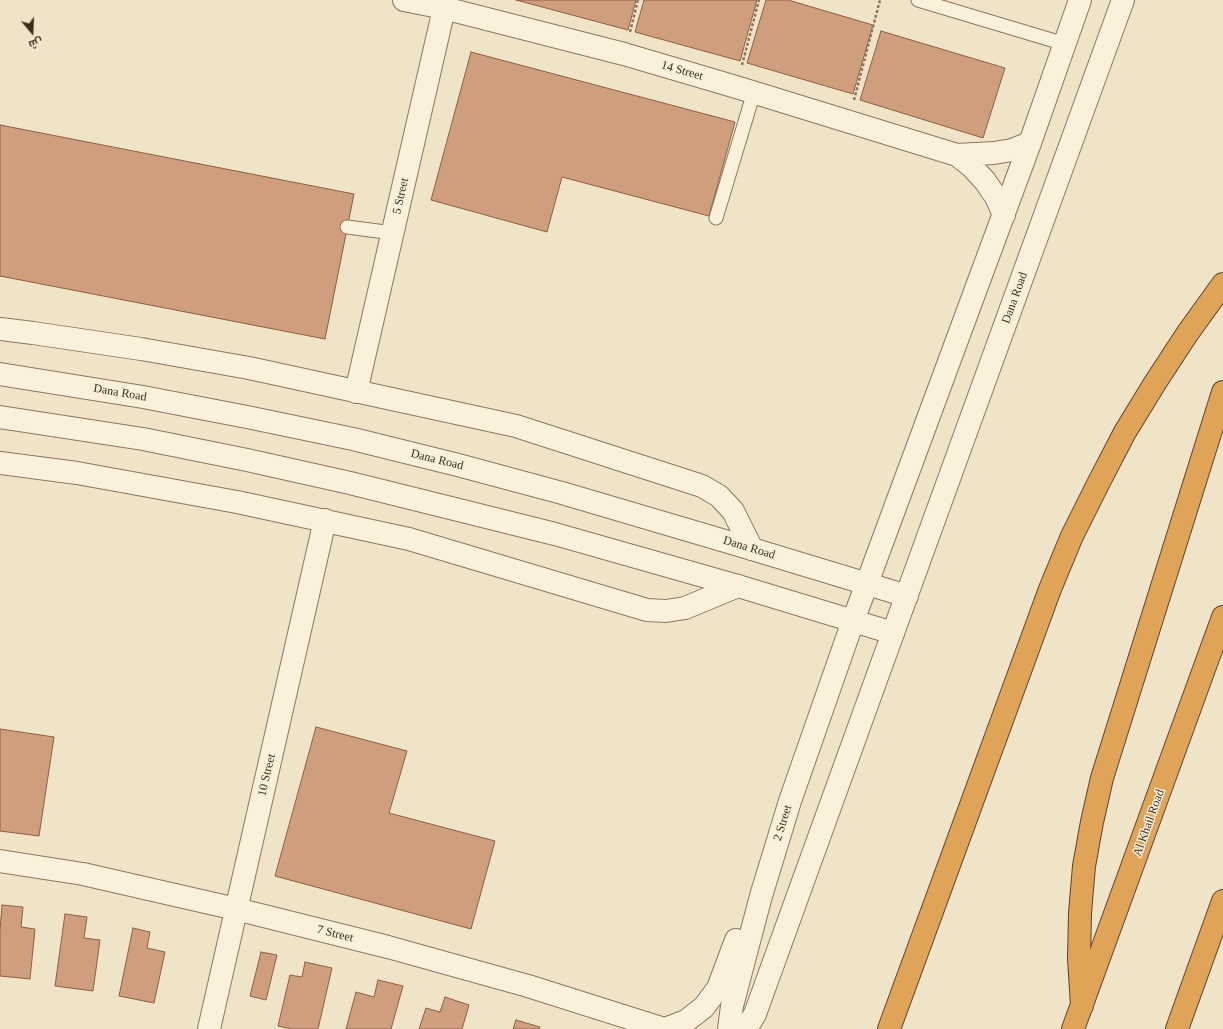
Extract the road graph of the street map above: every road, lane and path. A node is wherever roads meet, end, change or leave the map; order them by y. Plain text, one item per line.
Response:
1 (404, 0) edge
2 (638, 0) edge
3 (759, 0) edge
4 (880, 0) edge
5 (918, 0) edge
6 (1080, 0) edge
7 (1122, 0) edge
8 (445, 4) edge
9 (1065, 44) junction
10 (624, 54) junction
11 (745, 90) junction
12 (848, 122) junction
13 (1030, 143) junction
14 (957, 155) junction
15 (1004, 215) junction
16 (716, 218) dead end
17 (347, 227) dead end
18 (392, 233) junction
19 (1223, 284) edge
20 (0, 330) edge
21 (0, 374) edge
22 (356, 392) junction
23 (1223, 392) edge
24 (0, 417) edge
25 (0, 463) edge
26 (325, 520) junction
27 (752, 549) junction
28 (866, 584) junction
29 (738, 586) junction
30 (907, 596) junction
31 (1223, 617) edge
32 (853, 621) junction
33 (893, 633) junction
34 (0, 860) edge
35 (761, 896) junction
36 (1223, 901) edge
37 (236, 909) junction
38 (1082, 1006) junction
39 (209, 1029) edge
40 (665, 1029) edge
41 (729, 1029) edge
42 (746, 1029) edge
43 (890, 1029) edge
44 (1073, 1029) edge
45 (1177, 1029) edge

1 - 8 street, 14 Street
2 - 10 path
3 - 11 path
4 - 12 path
5 - 9 lane
6 - 9 street
7 - 30 street, Dana Road
8 - 10 street, 14 Street
8 - 18 street, 5 Street
9 - 13 street
10 - 11 street, 14 Street
11 - 12 street, 14 Street
11 - 16 lane
12 - 14 street, 14 Street
13 - 14 street, 14 Street
13 - 15 street
14 - 15 street, 14 Street
15 - 28 street
17 - 18 lane
18 - 22 street, 5 Street
19 - 43 highway
20 - 22 street
21 - 27 street, Dana Road
22 - 27 street
23 - 38 highway
24 - 29 street
25 - 26 street
26 - 29 street
26 - 37 street, 10 Street
27 - 28 street, Dana Road
28 - 30 street, Dana Road
28 - 32 street
29 - 32 street
30 - 33 street, Dana Road
31 - 38 highway, Al Khail Road
32 - 33 street
32 - 35 street, 2 Street
33 - 42 street
34 - 37 street, 7 Street
35 - 40 street
35 - 41 street, 2 Street
36 - 45 highway
37 - 39 street, 10 Street
37 - 40 street, 7 Street
38 - 44 highway, Al Khail Road

